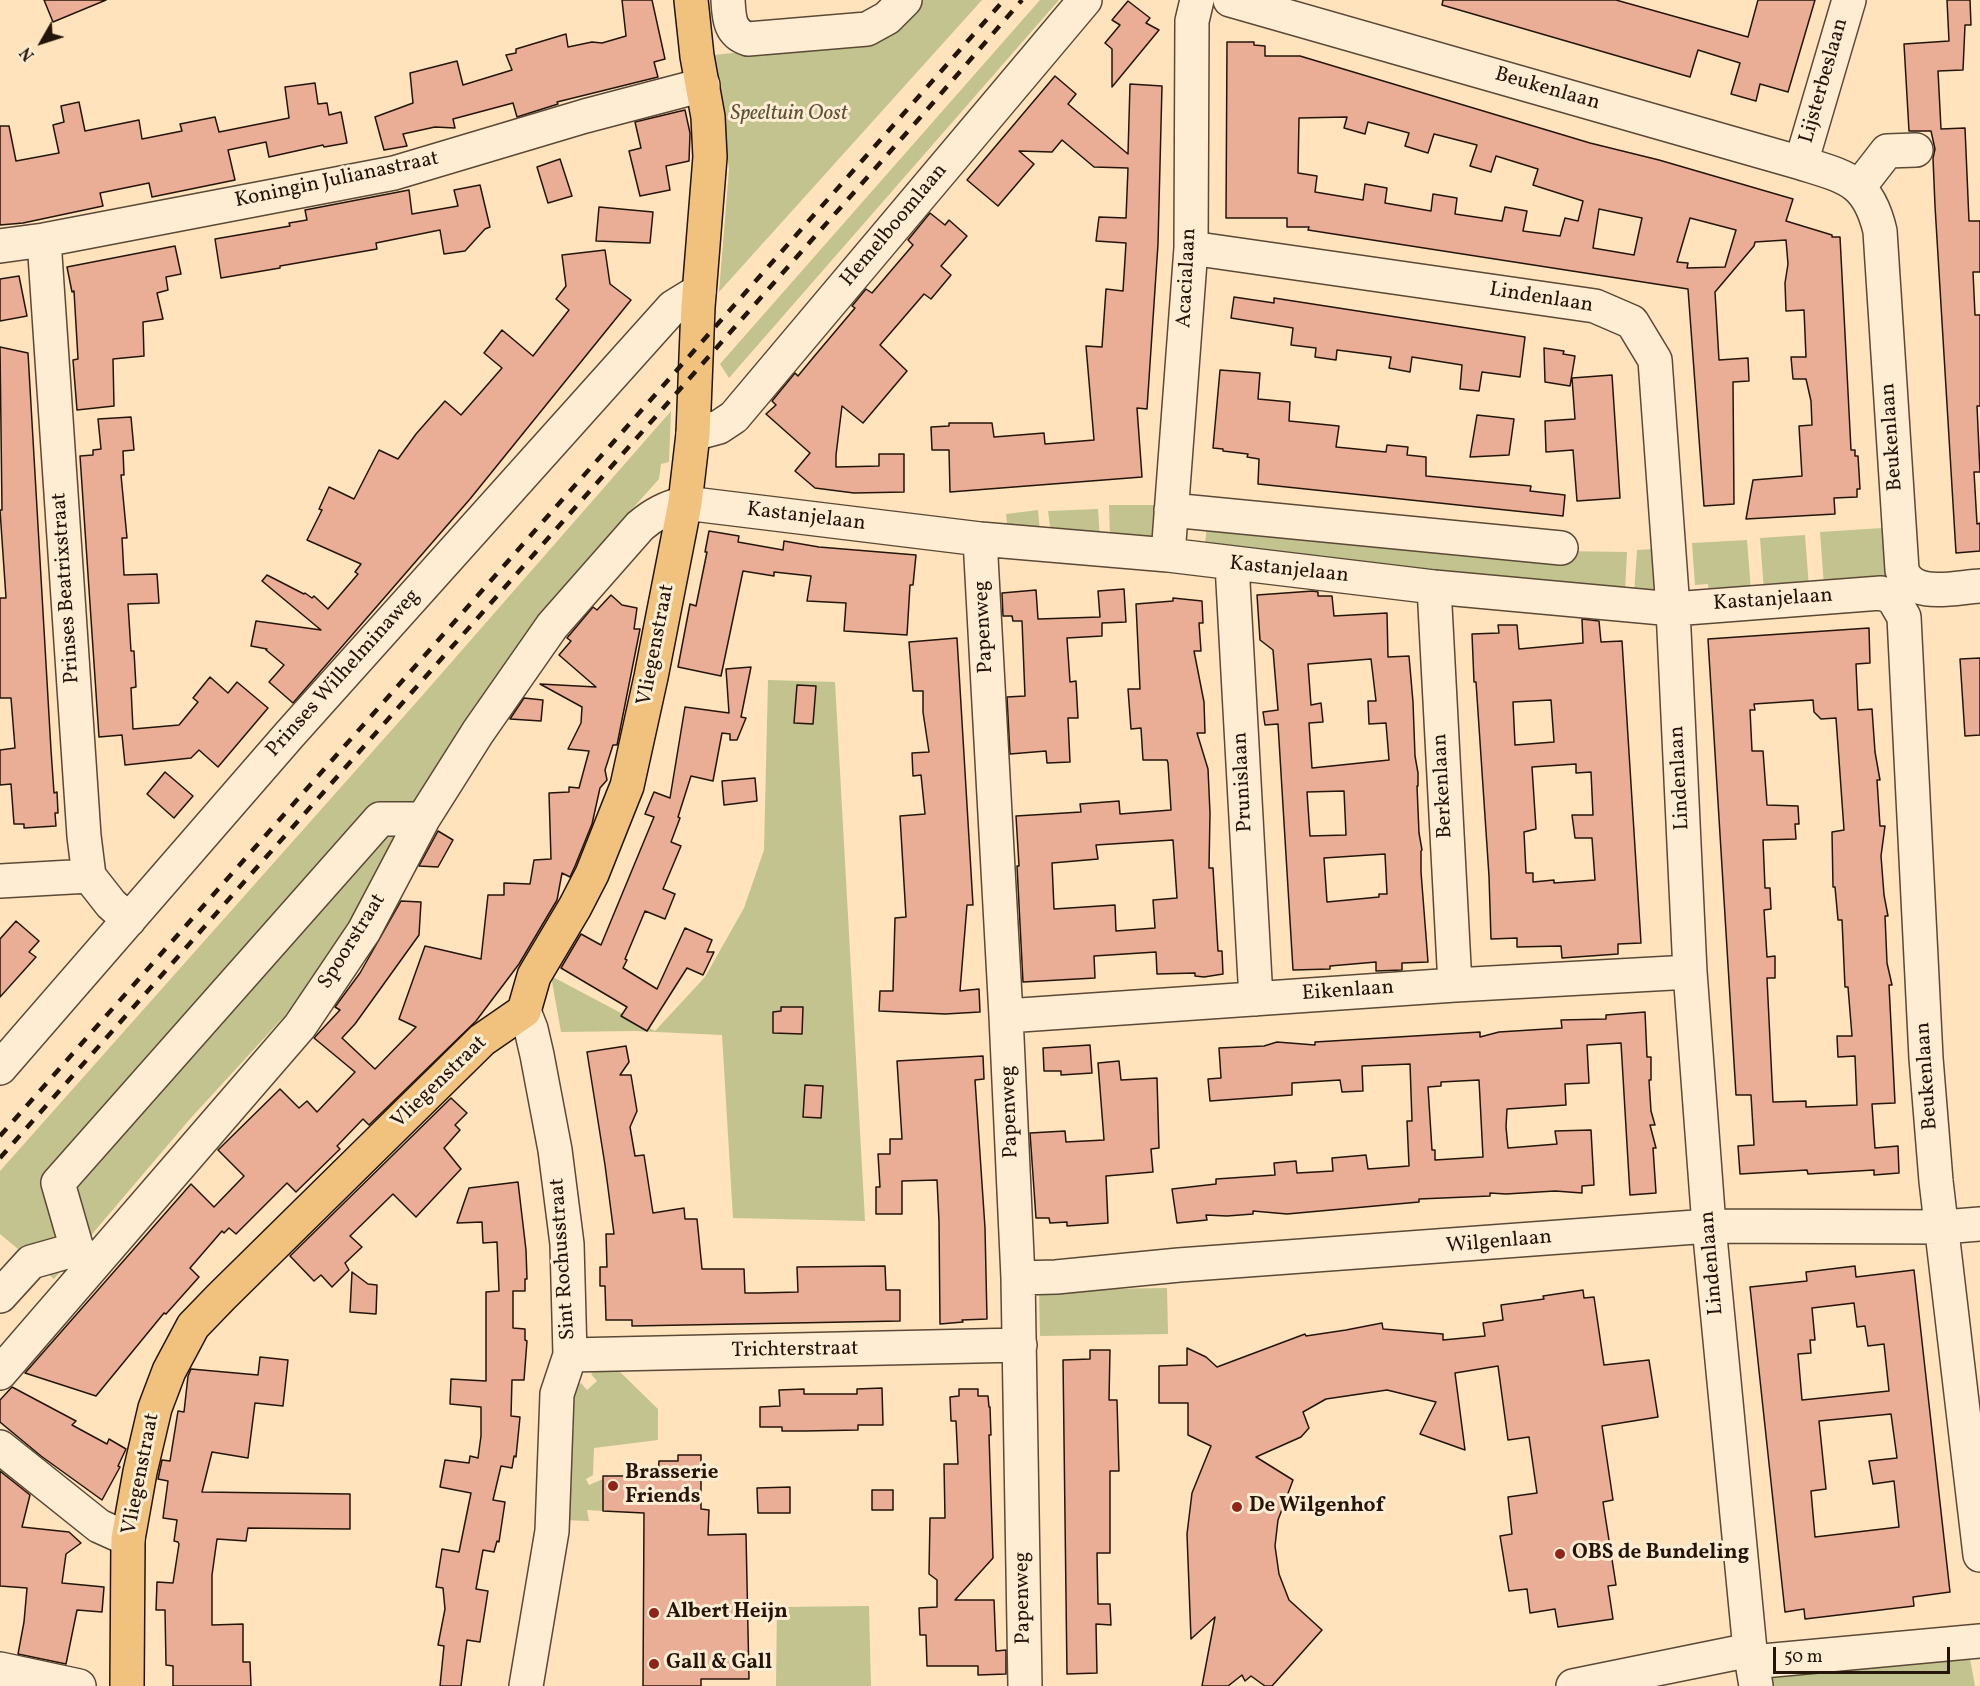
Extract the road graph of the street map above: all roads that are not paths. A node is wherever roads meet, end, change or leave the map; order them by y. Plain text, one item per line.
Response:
1 (691, 0) edge
2 (728, 0) edge
3 (905, 0) edge
4 (1085, 0) edge
5 (1197, 0) edge
6 (1230, 0) edge
7 (1849, 0) edge
8 (703, 85) junction
9 (1916, 150) dead end
10 (1801, 163) junction
11 (1860, 187) junction
12 (44, 240) junction
13 (0, 246) edge
14 (1191, 248) junction
15 (699, 291) junction
16 (693, 434) junction
17 (685, 504) junction
18 (1171, 510) junction
19 (980, 539) junction
20 (1561, 549) dead end
21 (1168, 555) junction
22 (1233, 564) junction
23 (1980, 586) edge
24 (1434, 587) junction
25 (1900, 590) junction
26 (1673, 609) junction
27 (423, 819) junction
28 (89, 876) junction
29 (0, 881) edge
30 (129, 920) junction
31 (1690, 972) junction
32 (1455, 985) junction
33 (1256, 999) junction
34 (524, 1011) junction
35 (1006, 1016) junction
36 (0, 1068) edge
37 (1980, 1224) edge
38 (1709, 1226) junction
39 (1943, 1227) junction
40 (85, 1257) junction
41 (1018, 1278) junction
42 (0, 1296) edge
43 (1020, 1345) junction
44 (570, 1355) junction
45 (0, 1373) edge
46 (0, 1447) edge
47 (128, 1539) junction
48 (1980, 1556) edge
49 (1980, 1641) edge
50 (1752, 1666) edge
51 (0, 1668) edge
52 (79, 1686) edge
53 (127, 1686) edge
54 (526, 1686) edge
55 (1025, 1686) edge
56 (1573, 1686) edge

1 - 8 main road, Vliegenstraat
2 - 3 street
4 - 16 street, Hemelboomlaan
5 - 14 street, Acacialaan
6 - 10 street, Beukenlaan
7 - 10 street, Lijsterbeslaan
8 - 12 street, Koningin Julianastraat
8 - 15 main road, Vliegenstraat
9 - 11 street
10 - 11 street, Beukenlaan
11 - 25 street, Beukenlaan
12 - 13 street, Koningin Julianastraat
12 - 28 street, Prinses Beatrixstraat
14 - 18 street, Acacialaan
14 - 26 street, Lindenlaan
15 - 16 main road, Vliegenstraat
15 - 30 street, Prinses Wilhelminaweg
16 - 17 main road, Vliegenstraat
17 - 19 street, Kastanjelaan
17 - 27 street, Spoorstraat
17 - 34 main road, Vliegenstraat
18 - 20 street
18 - 21 street, Acacialaan
19 - 21 street, Kastanjelaan
19 - 35 street, Papenweg
21 - 22 street, Kastanjelaan
22 - 24 street, Kastanjelaan
22 - 33 street, Prunislaan
23 - 25 street, Kastanjelaan
24 - 26 street, Kastanjelaan
24 - 32 street, Berkenlaan
25 - 26 street, Kastanjelaan
25 - 39 street, Beukenlaan
26 - 31 street, Lindenlaan
27 - 40 street, Spoorstraat
27 - 40 street
28 - 29 street
28 - 30 street
30 - 36 street, Prinses Wilhelminaweg
31 - 32 street, Eikenlaan
31 - 38 street, Lindenlaan
32 - 33 street, Eikenlaan
33 - 35 street, Eikenlaan
34 - 44 street, Sint Rochusstraat
34 - 47 main road, Vliegenstraat
35 - 41 street, Papenweg
37 - 39 street, Wilgenlaan
38 - 39 street, Wilgenlaan
38 - 41 street, Wilgenlaan
38 - 50 street, Lindenlaan
39 - 48 street, Beukenlaan
40 - 42 street
40 - 45 street, Spoorstraat
41 - 43 street, Papenweg
43 - 44 street, Trichterstraat
43 - 55 street, Papenweg
44 - 54 street, Sint Rochusstraat
46 - 47 street
47 - 53 main road, Vliegenstraat
49 - 50 street
50 - 56 street
51 - 52 street

